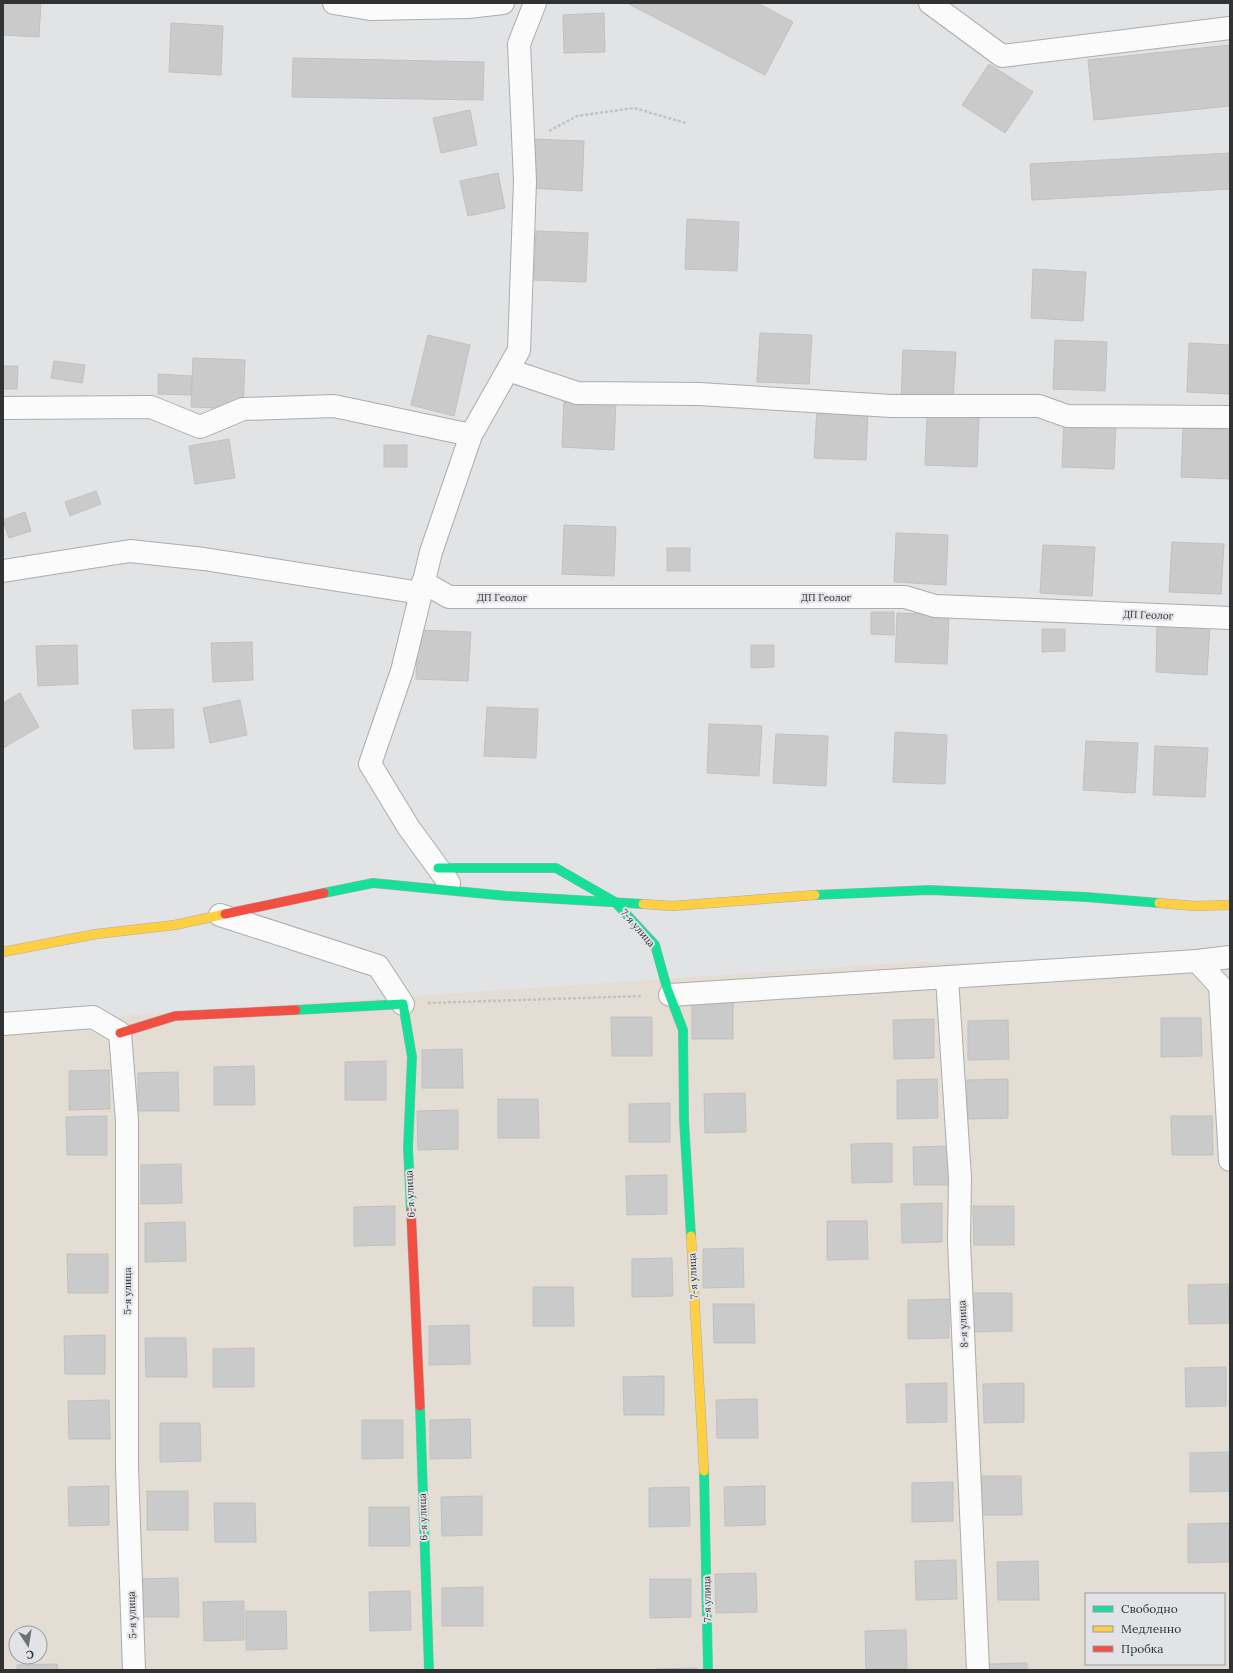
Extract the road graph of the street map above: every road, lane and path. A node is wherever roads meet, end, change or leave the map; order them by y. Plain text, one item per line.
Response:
1 (334, 3) edge
2 (503, 3) edge
3 (536, 3) edge
4 (930, 3) edge
5 (1230, 28) edge
6 (686, 123) dead end
7 (523, 142) junction
8 (508, 370) junction
9 (3, 408) edge
10 (1230, 417) edge
11 (471, 435) junction
12 (3, 571) edge
13 (422, 588) junction
14 (1230, 618) edge
15 (438, 868) junction
16 (455, 891) junction
17 (615, 902) junction
18 (1230, 905) edge
19 (220, 915) junction
20 (3, 952) edge
21 (1230, 957) edge
22 (1197, 961) junction
23 (947, 978) junction
24 (670, 995) junction
25 (403, 1004) junction
26 (3, 1024) edge
27 (120, 1033) junction
28 (1230, 1160) edge
29 (134, 1670) edge
30 (428, 1670) edge
31 (708, 1670) edge
32 (978, 1670) edge

1 - 2 street
3 - 7 street
4 - 5 street
6 - 7 path
7 - 8 street
8 - 10 street
8 - 11 street
9 - 11 street
11 - 13 street
12 - 13 street
13 - 14 street, ДП Геолог
13 - 15 street
15 - 16 street
15 - 17 street
16 - 17 street
16 - 19 street
17 - 18 street
17 - 24 street, 7-я улица
19 - 20 street
19 - 25 street
21 - 22 street
22 - 23 street
22 - 28 street
23 - 24 street
23 - 32 street, 8-я улица
24 - 25 path
24 - 31 street, 7-я улица
25 - 27 street
25 - 30 street, 6-я улица
26 - 27 street
27 - 29 street, 5-я улица

